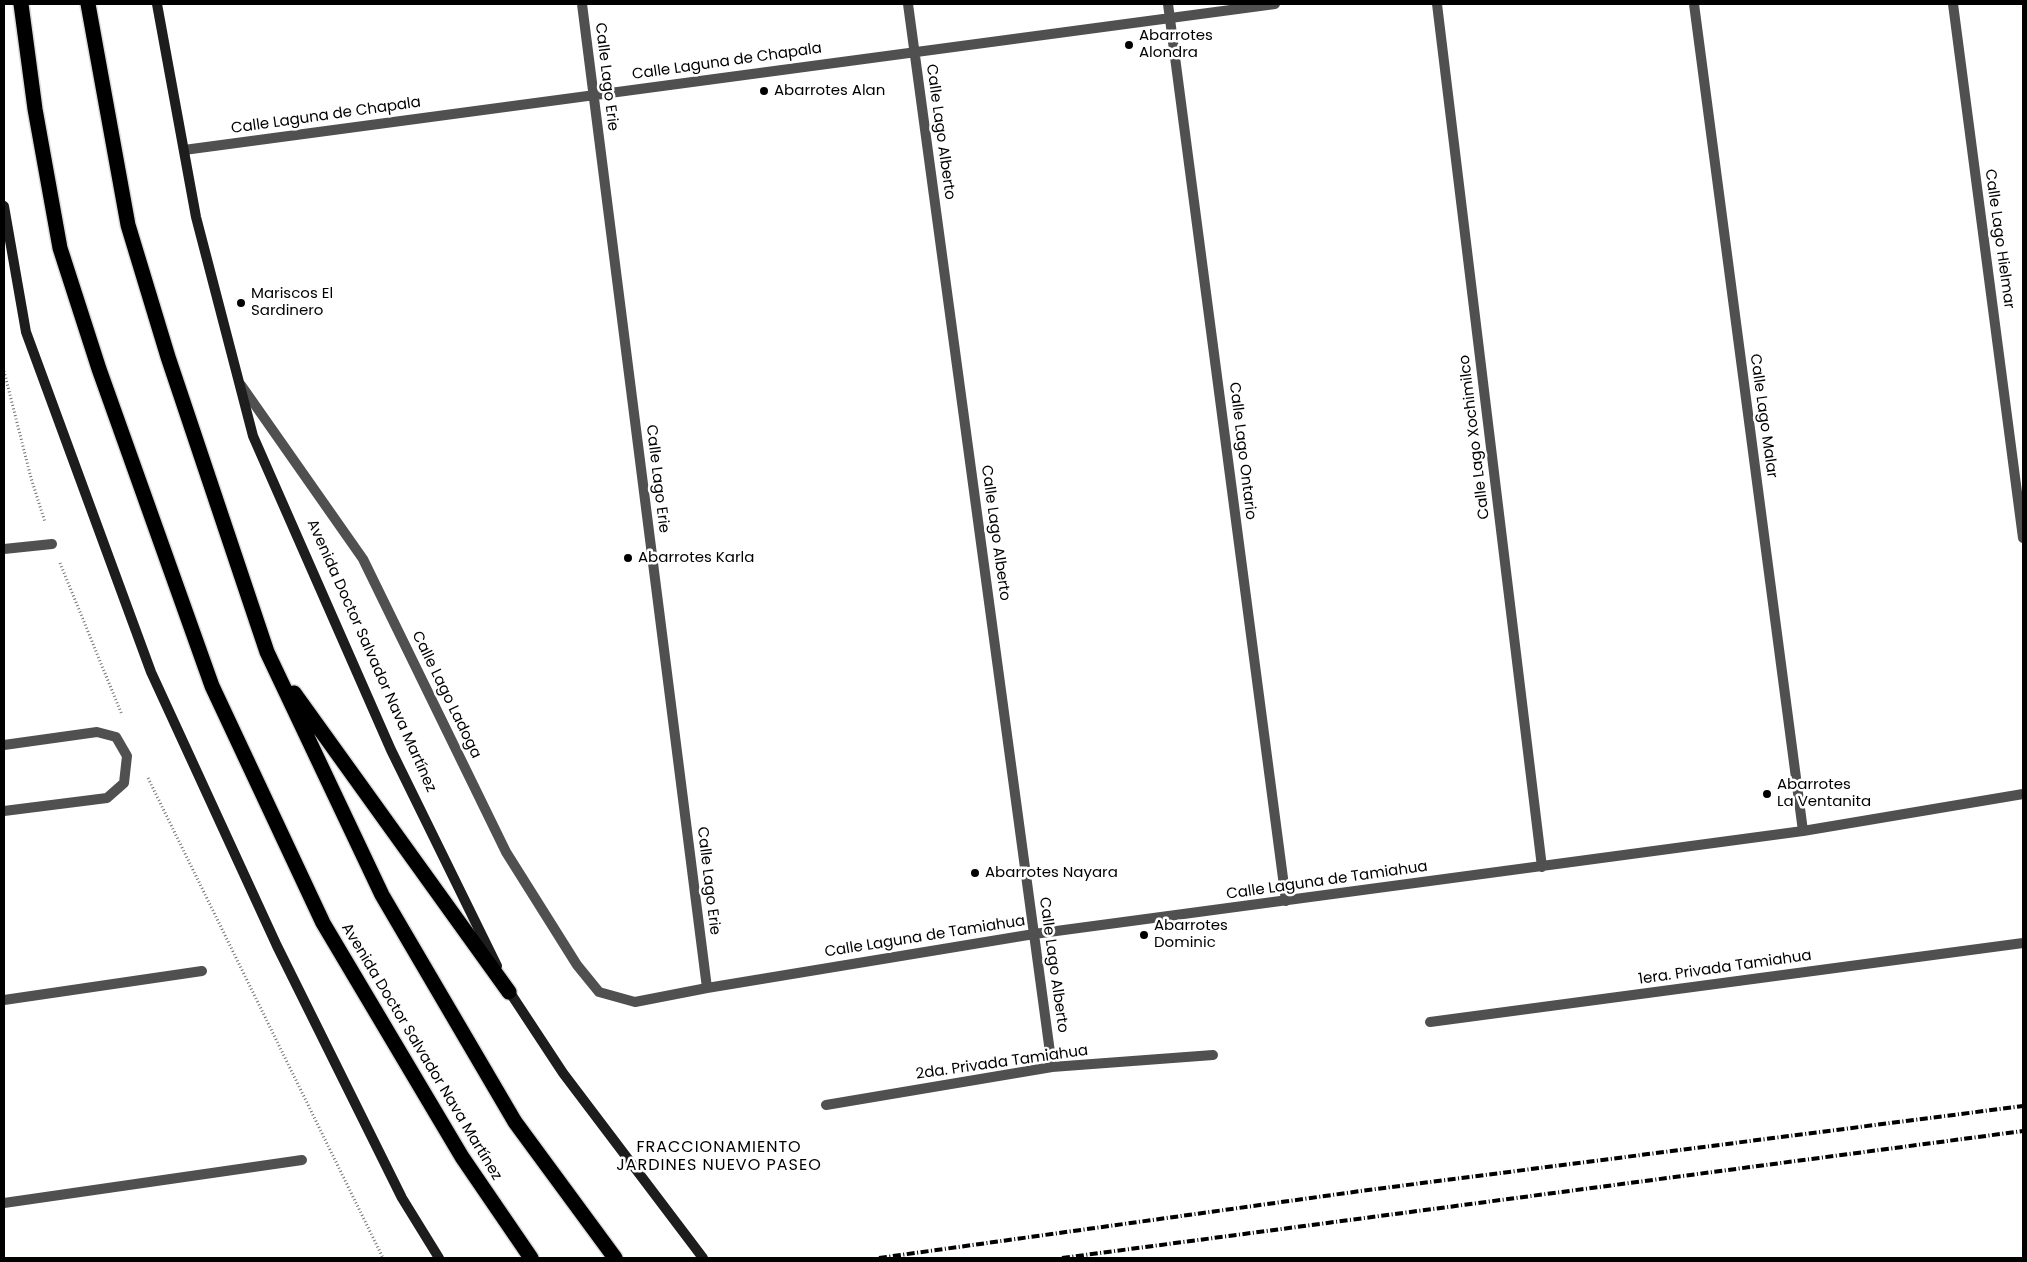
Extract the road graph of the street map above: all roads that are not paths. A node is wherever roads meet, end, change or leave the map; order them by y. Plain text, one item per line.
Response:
1 (21, 4) edge
2 (88, 4) edge
3 (157, 4) edge
4 (582, 4) edge
5 (908, 4) edge
6 (1168, 4) edge
7 (1275, 4) edge
8 (1437, 4) edge
9 (1694, 4) edge
10 (1953, 4) edge
11 (1170, 18) junction
12 (914, 52) junction
13 (593, 95) junction
14 (184, 150) junction
15 (4, 206) edge
16 (239, 382) junction
17 (2023, 538) edge
18 (52, 544) road end
19 (4, 549) edge
20 (272, 663) junction
21 (4, 745) edge
22 (2023, 794) edge
23 (4, 811) edge
24 (1803, 831) junction
25 (1542, 867) junction
26 (1286, 901) junction
27 (1034, 934) junction
28 (2023, 943) edge
29 (202, 971) dead end
30 (707, 988) junction
31 (510, 992) junction
32 (4, 1000) edge
33 (635, 1002) joint
34 (1430, 1022) dead end
35 (1213, 1055) dead end
36 (1052, 1067) junction
37 (826, 1105) dead end
38 (302, 1160) dead end
39 (4, 1203) edge
40 (439, 1258) edge
41 (531, 1258) edge
42 (615, 1258) edge
43 (703, 1258) edge

1 - 41 highway, Avenida Doctor Salvador Nava Martínez
2 - 20 highway
3 - 14 main road, Avenida Doctor Salvador Nava Martínez
4 - 13 street, Calle Lago Erie
5 - 12 street, Calle Lago Alberto
6 - 11 street, Calle Lago Ontario
7 - 11 street, Calle Laguna de Chapala
8 - 25 street, Calle Lago Xochimilco
9 - 24 street, Calle Lago Malar
10 - 17 street, Calle Lago Hielmar
11 - 12 street, Calle Laguna de Chapala
11 - 26 street, Calle Lago Ontario
12 - 13 street, Calle Laguna de Chapala
12 - 27 street, Calle Lago Alberto
13 - 14 street, Calle Laguna de Chapala
13 - 30 street, Calle Lago Erie
14 - 16 main road, Avenida Doctor Salvador Nava Martínez
15 - 40 main road
16 - 31 main road, Avenida Doctor Salvador Nava Martínez
16 - 33 street, Calle Lago Ladoga
18 - 19 street
20 - 31 highway
20 - 42 highway
21 - 23 street
22 - 24 street, Calle Laguna de Tamiahua
24 - 25 street, Calle Laguna de Tamiahua
25 - 26 street, Calle Laguna de Tamiahua
26 - 27 street, Calle Laguna de Tamiahua
27 - 30 street, Calle Laguna de Tamiahua
27 - 36 street, Calle Lago Alberto
28 - 34 street, 1era. Privada Tamiahua
29 - 32 street
30 - 33 street, Calle Laguna de Tamiahua
31 - 43 main road, Avenida Doctor Salvador Nava Martínez
35 - 36 street, 2da. Privada Tamiahua
36 - 37 street, 2da. Privada Tamiahua
38 - 39 street

